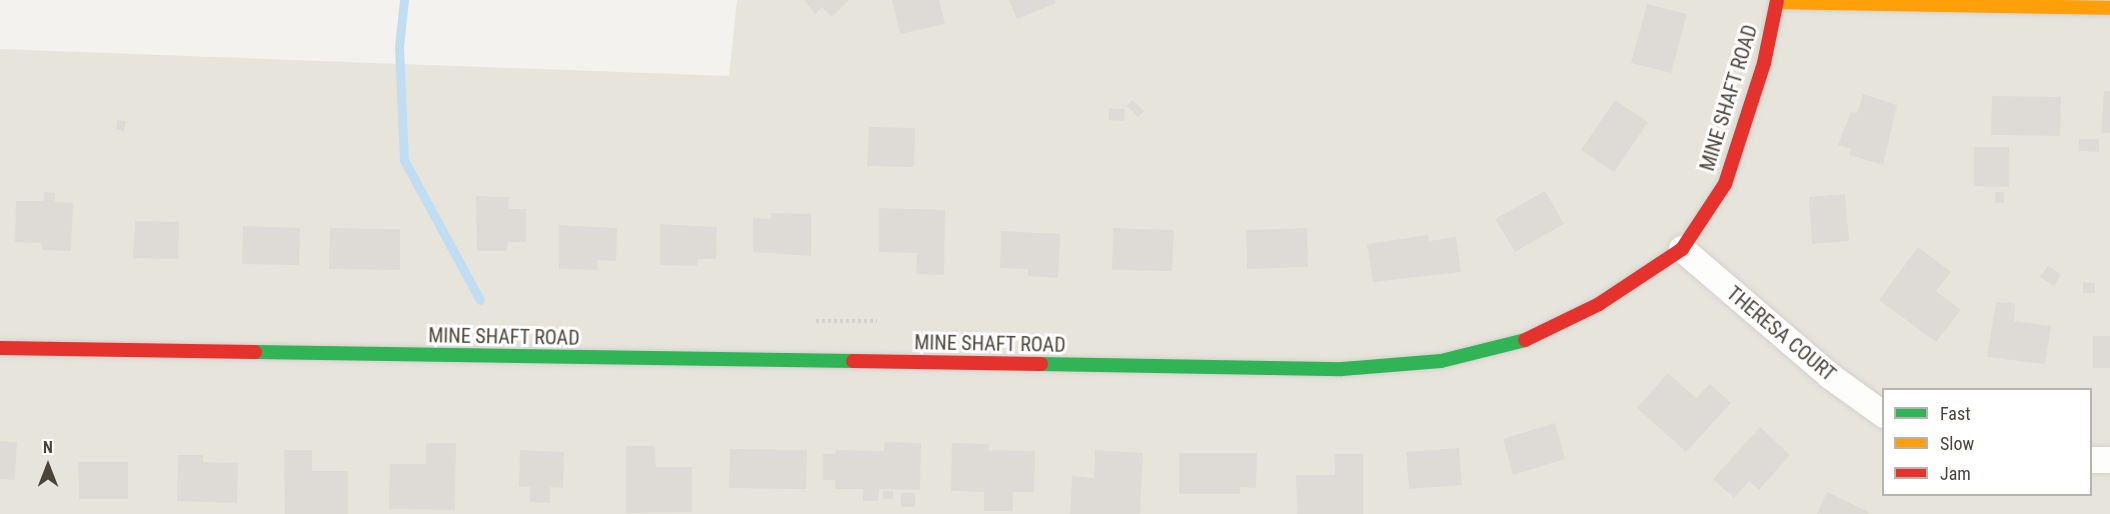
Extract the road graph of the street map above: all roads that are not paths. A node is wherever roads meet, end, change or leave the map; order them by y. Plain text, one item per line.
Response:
1 (1777, 1) edge
2 (2110, 8) edge
3 (1682, 249) junction
4 (0, 348) edge
5 (1882, 414) edge
6 (2092, 460) edge
7 (2110, 460) edge

1 - 2 street
1 - 3 street, MINE SHAFT ROAD
3 - 4 street, MINE SHAFT ROAD
3 - 5 street, THERESA COURT
6 - 7 street

